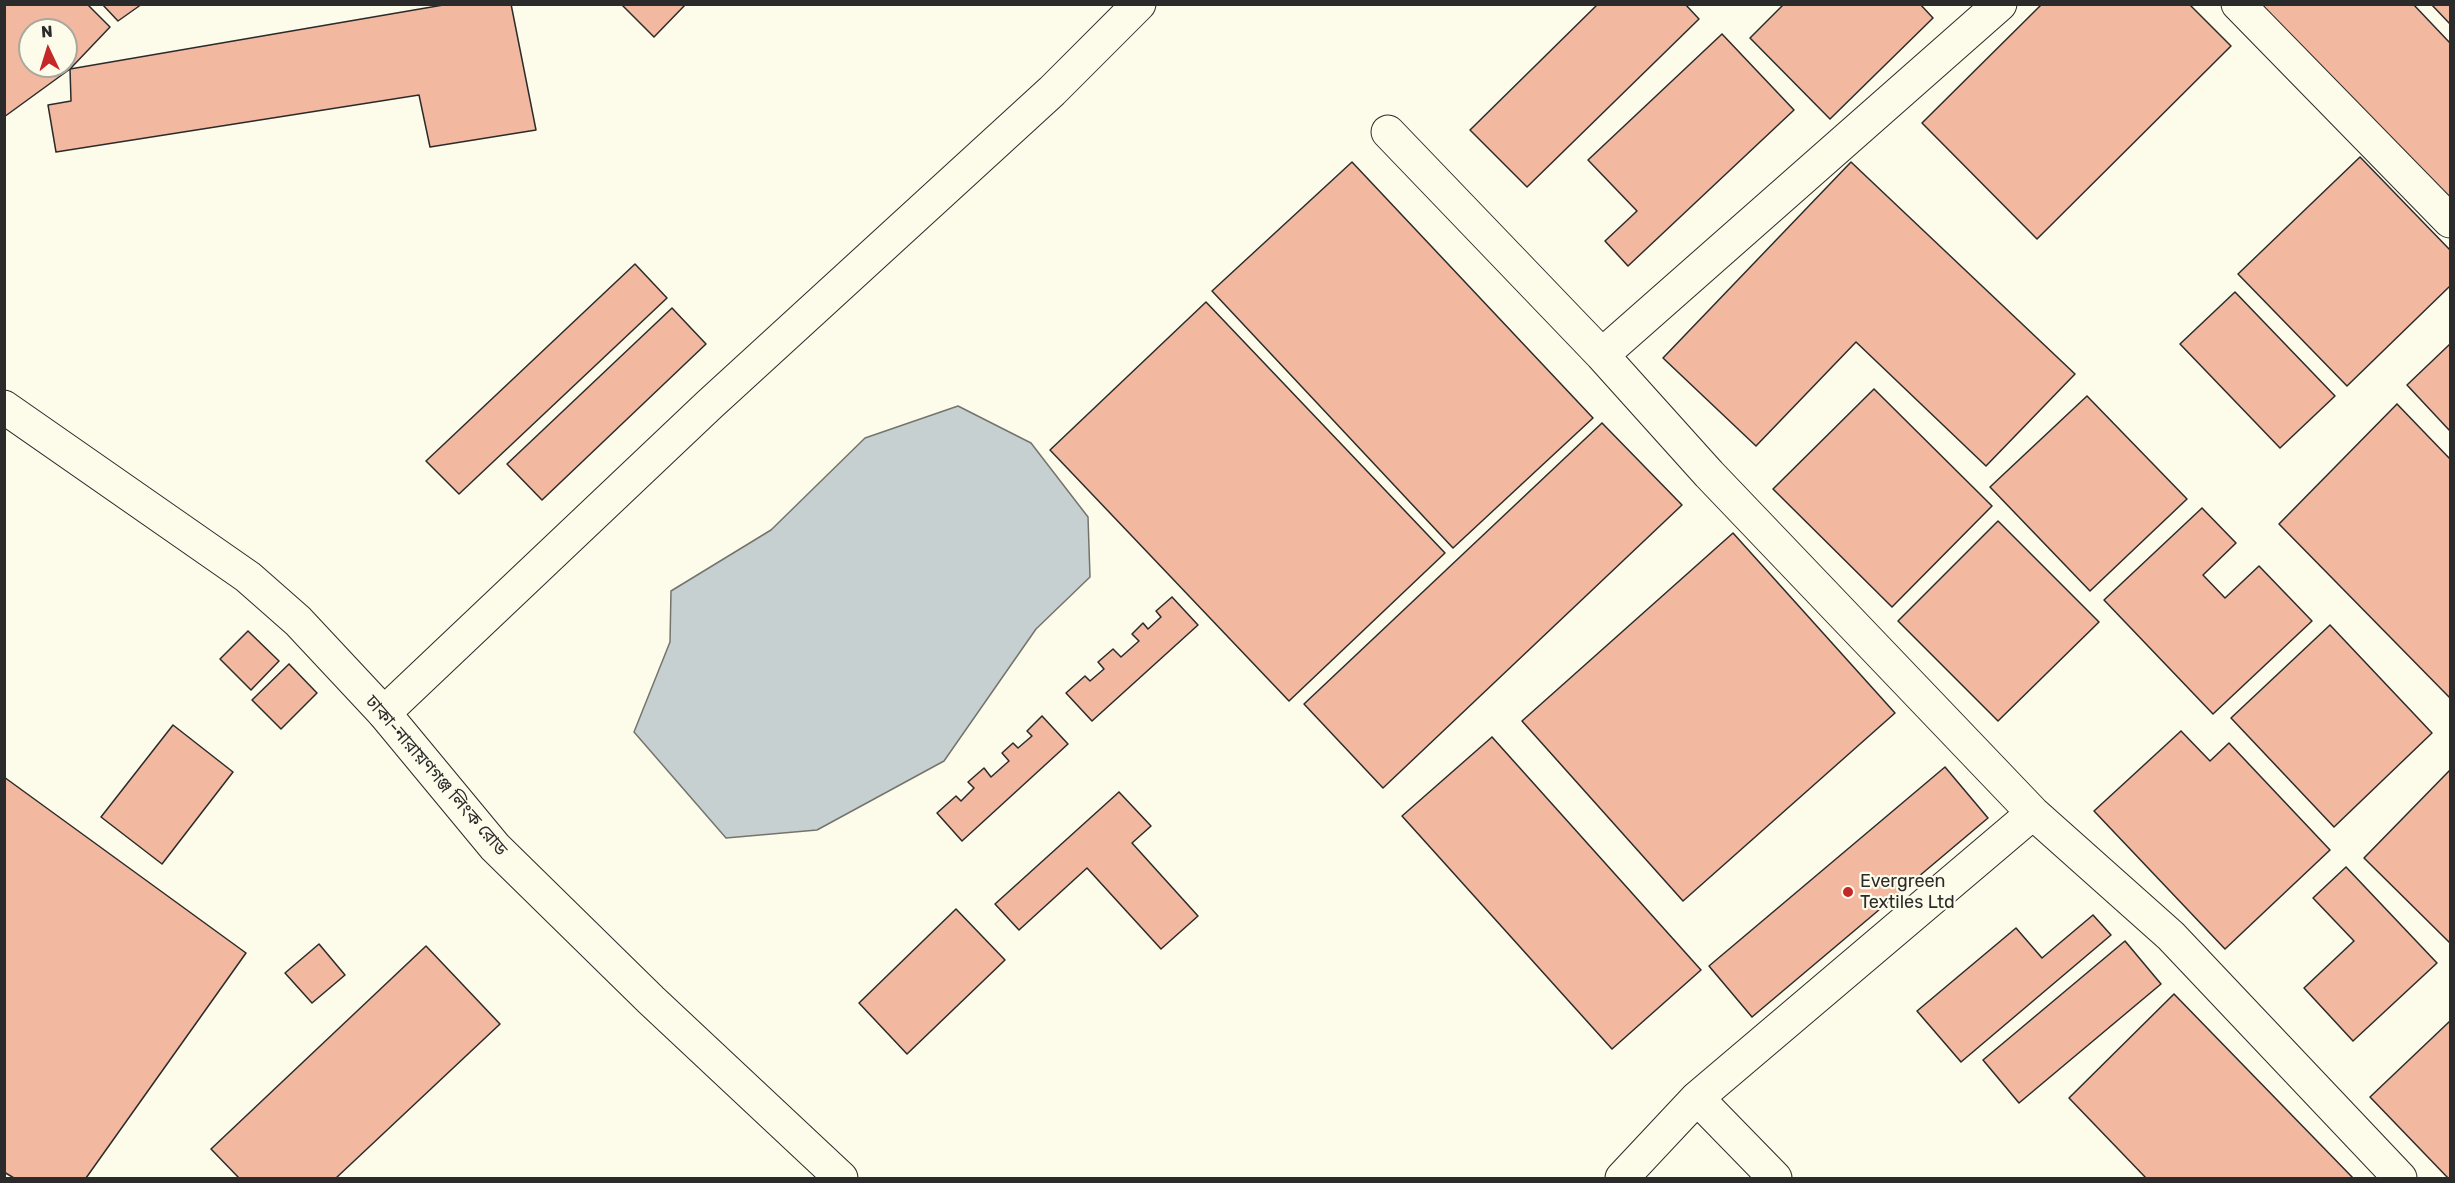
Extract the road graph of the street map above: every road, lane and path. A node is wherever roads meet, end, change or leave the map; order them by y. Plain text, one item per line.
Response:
1 (1139, 4) edge
2 (2000, 4) edge
3 (2238, 4) edge
4 (1388, 132) dead end
5 (2451, 221) edge
6 (1602, 355) junction
7 (4, 407) edge
8 (384, 713) junction
9 (2033, 813) junction
10 (1696, 1098) junction
11 (841, 1179) edge
12 (1622, 1179) edge
13 (1775, 1179) edge
14 (2400, 1179) edge

1 - 8 main road
2 - 6 main road
3 - 5 main road
4 - 6 main road
6 - 9 main road
7 - 8 main road, ঢাকা-নারায়ণগঞ্জ লিংক রোড
8 - 11 main road, ঢাকা-নারায়ণগঞ্জ লিংক রোড
9 - 10 main road
9 - 14 main road
10 - 12 main road
10 - 13 main road

